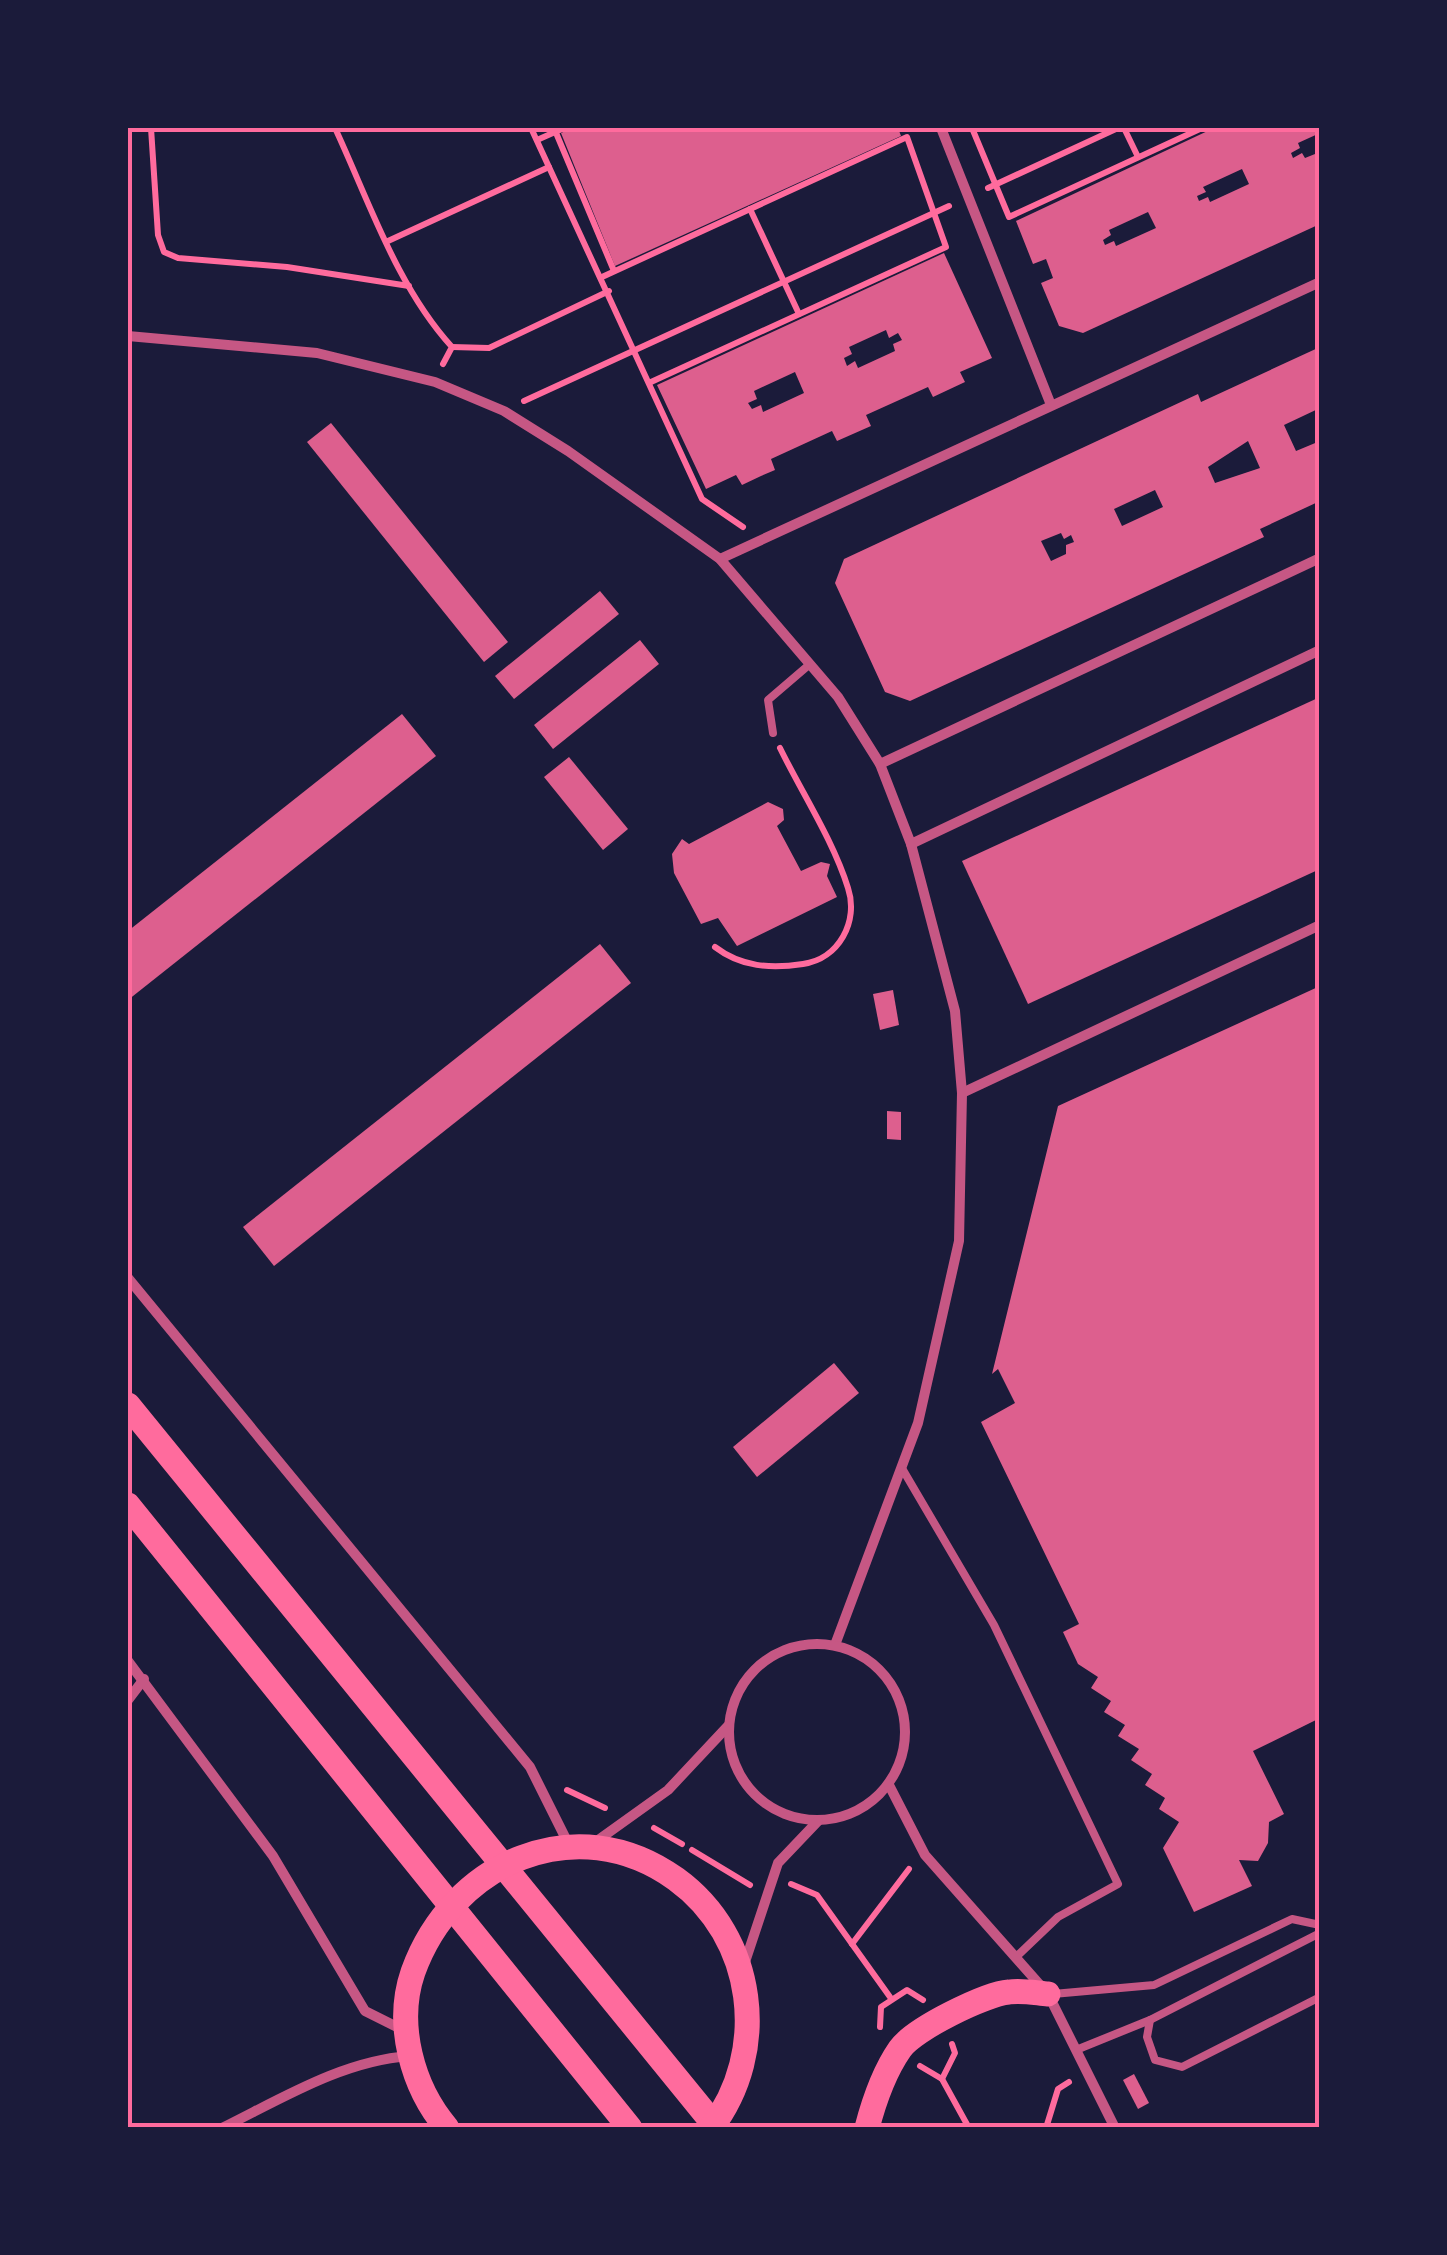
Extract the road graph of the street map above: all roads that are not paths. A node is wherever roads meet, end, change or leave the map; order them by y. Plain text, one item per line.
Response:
1 (941, 128) edge
2 (1320, 282) edge
3 (128, 336) edge
4 (1051, 406) junction
5 (1320, 558) edge
6 (720, 559) junction
7 (1320, 650) edge
8 (810, 664) junction
9 (773, 733) road end
10 (880, 764) junction
11 (910, 844) junction
12 (1320, 925) edge
13 (962, 1092) junction
14 (128, 1278) edge
15 (128, 1405) edge
16 (903, 1470) junction
17 (128, 1506) edge
18 (835, 1645) junction
19 (128, 1661) edge
20 (144, 1679) junction
21 (128, 1700) edge
22 (728, 1726) junction
23 (889, 1785) junction
24 (818, 1821) junction
25 (578, 1847) junction
26 (504, 1864) junction
27 (450, 1904) junction
28 (1320, 1925) edge
29 (1320, 1933) edge
30 (1016, 1958) junction
31 (742, 1971) junction
32 (1048, 1994) junction
33 (1320, 1997) edge
34 (1150, 2020) junction
35 (408, 2044) junction
36 (1076, 2050) junction
37 (714, 2126) edge
38 (222, 2128) edge
39 (447, 2128) edge
40 (630, 2128) edge
41 (868, 2128) edge
42 (1115, 2128) edge

1 - 4 street
2 - 4 street
3 - 6 street
4 - 6 street
5 - 10 street
6 - 8 street
7 - 11 street
8 - 9 lane
8 - 10 street
10 - 11 street
11 - 13 street
12 - 13 street
13 - 16 street
14 - 25 street
15 - 26 main road
16 - 18 street
16 - 30 lane
17 - 27 main road
18 - 22 street
18 - 23 street
19 - 20 street
20 - 21 street
20 - 35 street
22 - 24 street
22 - 25 street
23 - 24 street
23 - 30 street
24 - 31 street
25 - 26 main road
25 - 31 main road
26 - 27 main road
26 - 37 main road
27 - 35 main road
27 - 40 main road
28 - 32 lane
29 - 34 lane
30 - 32 street
31 - 37 main road
32 - 36 street
32 - 41 main road
33 - 34 lane
34 - 36 lane
35 - 38 street
35 - 39 main road
36 - 42 street

